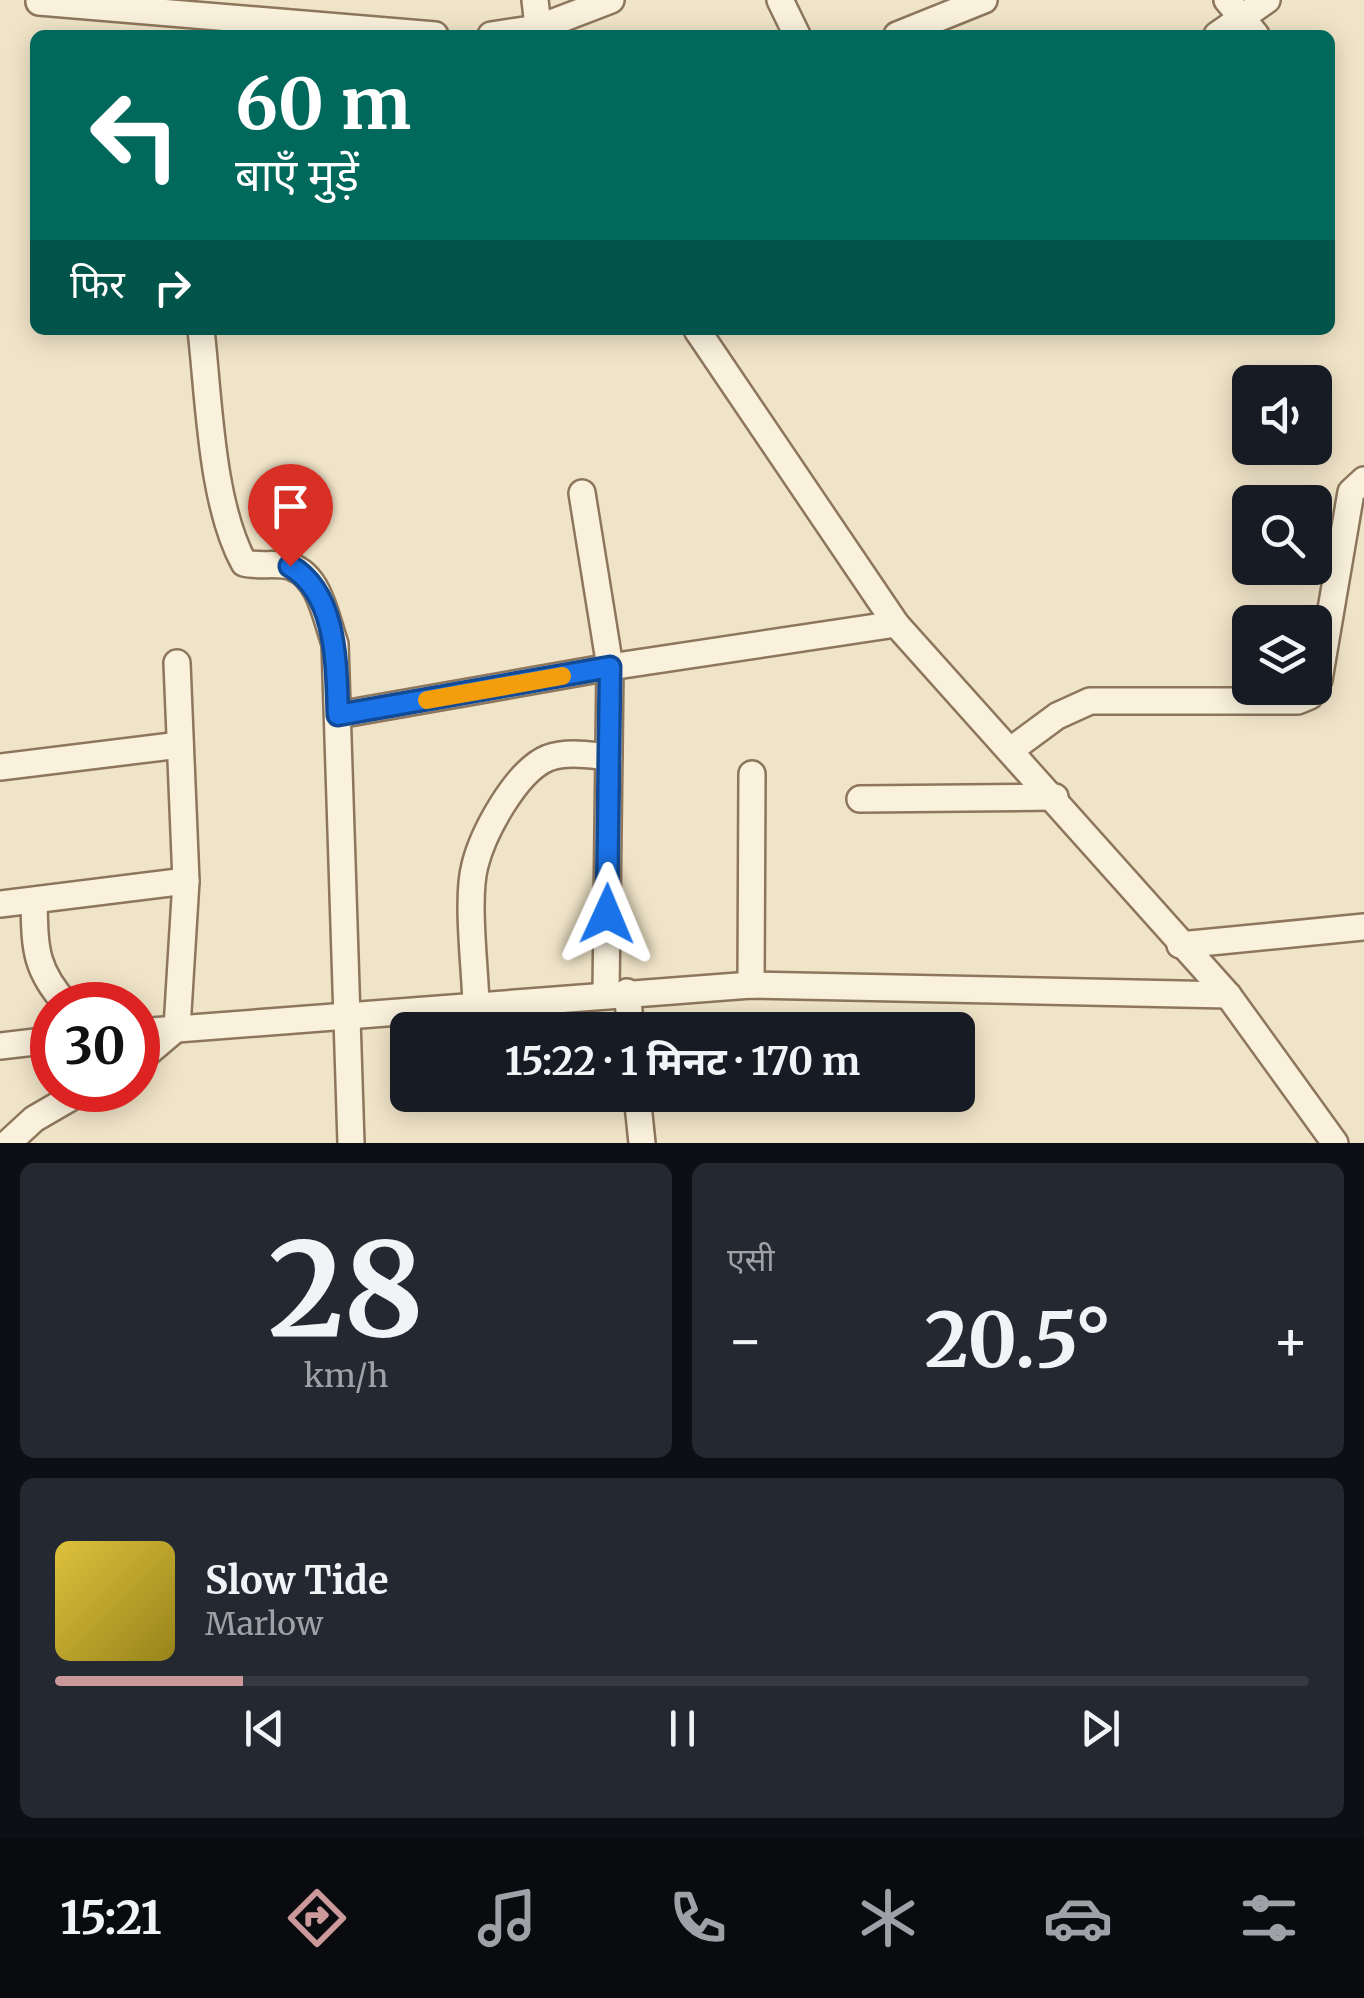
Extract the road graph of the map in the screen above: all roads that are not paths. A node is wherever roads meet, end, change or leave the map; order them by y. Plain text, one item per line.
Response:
1 (535, 0) edge
2 (612, 0) edge
3 (780, 0) edge
4 (984, 0) edge
5 (1266, 0) edge
6 (38, 2) edge
7 (1242, 18) edge
8 (375, 30) edge
9 (539, 30) edge
10 (544, 30) edge
11 (795, 30) edge
12 (909, 30) edge
13 (202, 335) edge
14 (700, 335) edge
15 (1364, 480) edge
16 (582, 492) dead end
17 (896, 624) junction
18 (177, 663) dead end
19 (610, 667) junction
20 (338, 715) junction
21 (180, 745) junction
22 (1011, 750) junction
23 (609, 757) junction
24 (0, 767) edge
25 (752, 774) dead end
26 (1054, 798) junction
27 (860, 799) dead end
28 (186, 882) junction
29 (34, 901) junction
30 (0, 904) edge
31 (1364, 927) edge
32 (1180, 945) junction
33 (49, 982) edge
34 (751, 985) junction
35 (617, 993) junction
36 (1228, 995) junction
37 (476, 1004) junction
38 (624, 1012) edge
39 (348, 1015) junction
40 (178, 1028) junction
41 (160, 1030) edge
42 (30, 1043) edge
43 (160, 1043) edge
44 (0, 1046) edge
45 (46, 1112) edge
46 (639, 1112) edge
47 (8, 1143) edge
48 (351, 1143) edge
49 (642, 1143) edge
50 (1335, 1143) edge

1 - 9 street
2 - 10 street
3 - 11 street
4 - 12 street
5 - 7 street
6 - 8 street
13 - 20 street
14 - 17 street
15 - 22 street
16 - 19 street
17 - 19 street
17 - 22 street
18 - 21 street
19 - 20 street
19 - 23 street
20 - 39 street
21 - 24 street
21 - 28 street
22 - 26 street
23 - 35 street
23 - 37 street
25 - 34 street
26 - 27 street
26 - 32 street
28 - 29 street
28 - 40 street
29 - 30 street
29 - 33 street
31 - 32 street
32 - 36 street
34 - 35 street
34 - 36 street
35 - 37 street
35 - 38 street
36 - 50 street
37 - 39 street
39 - 40 street
39 - 48 street
40 - 41 street
40 - 43 street
42 - 44 street
45 - 47 street
46 - 49 street

